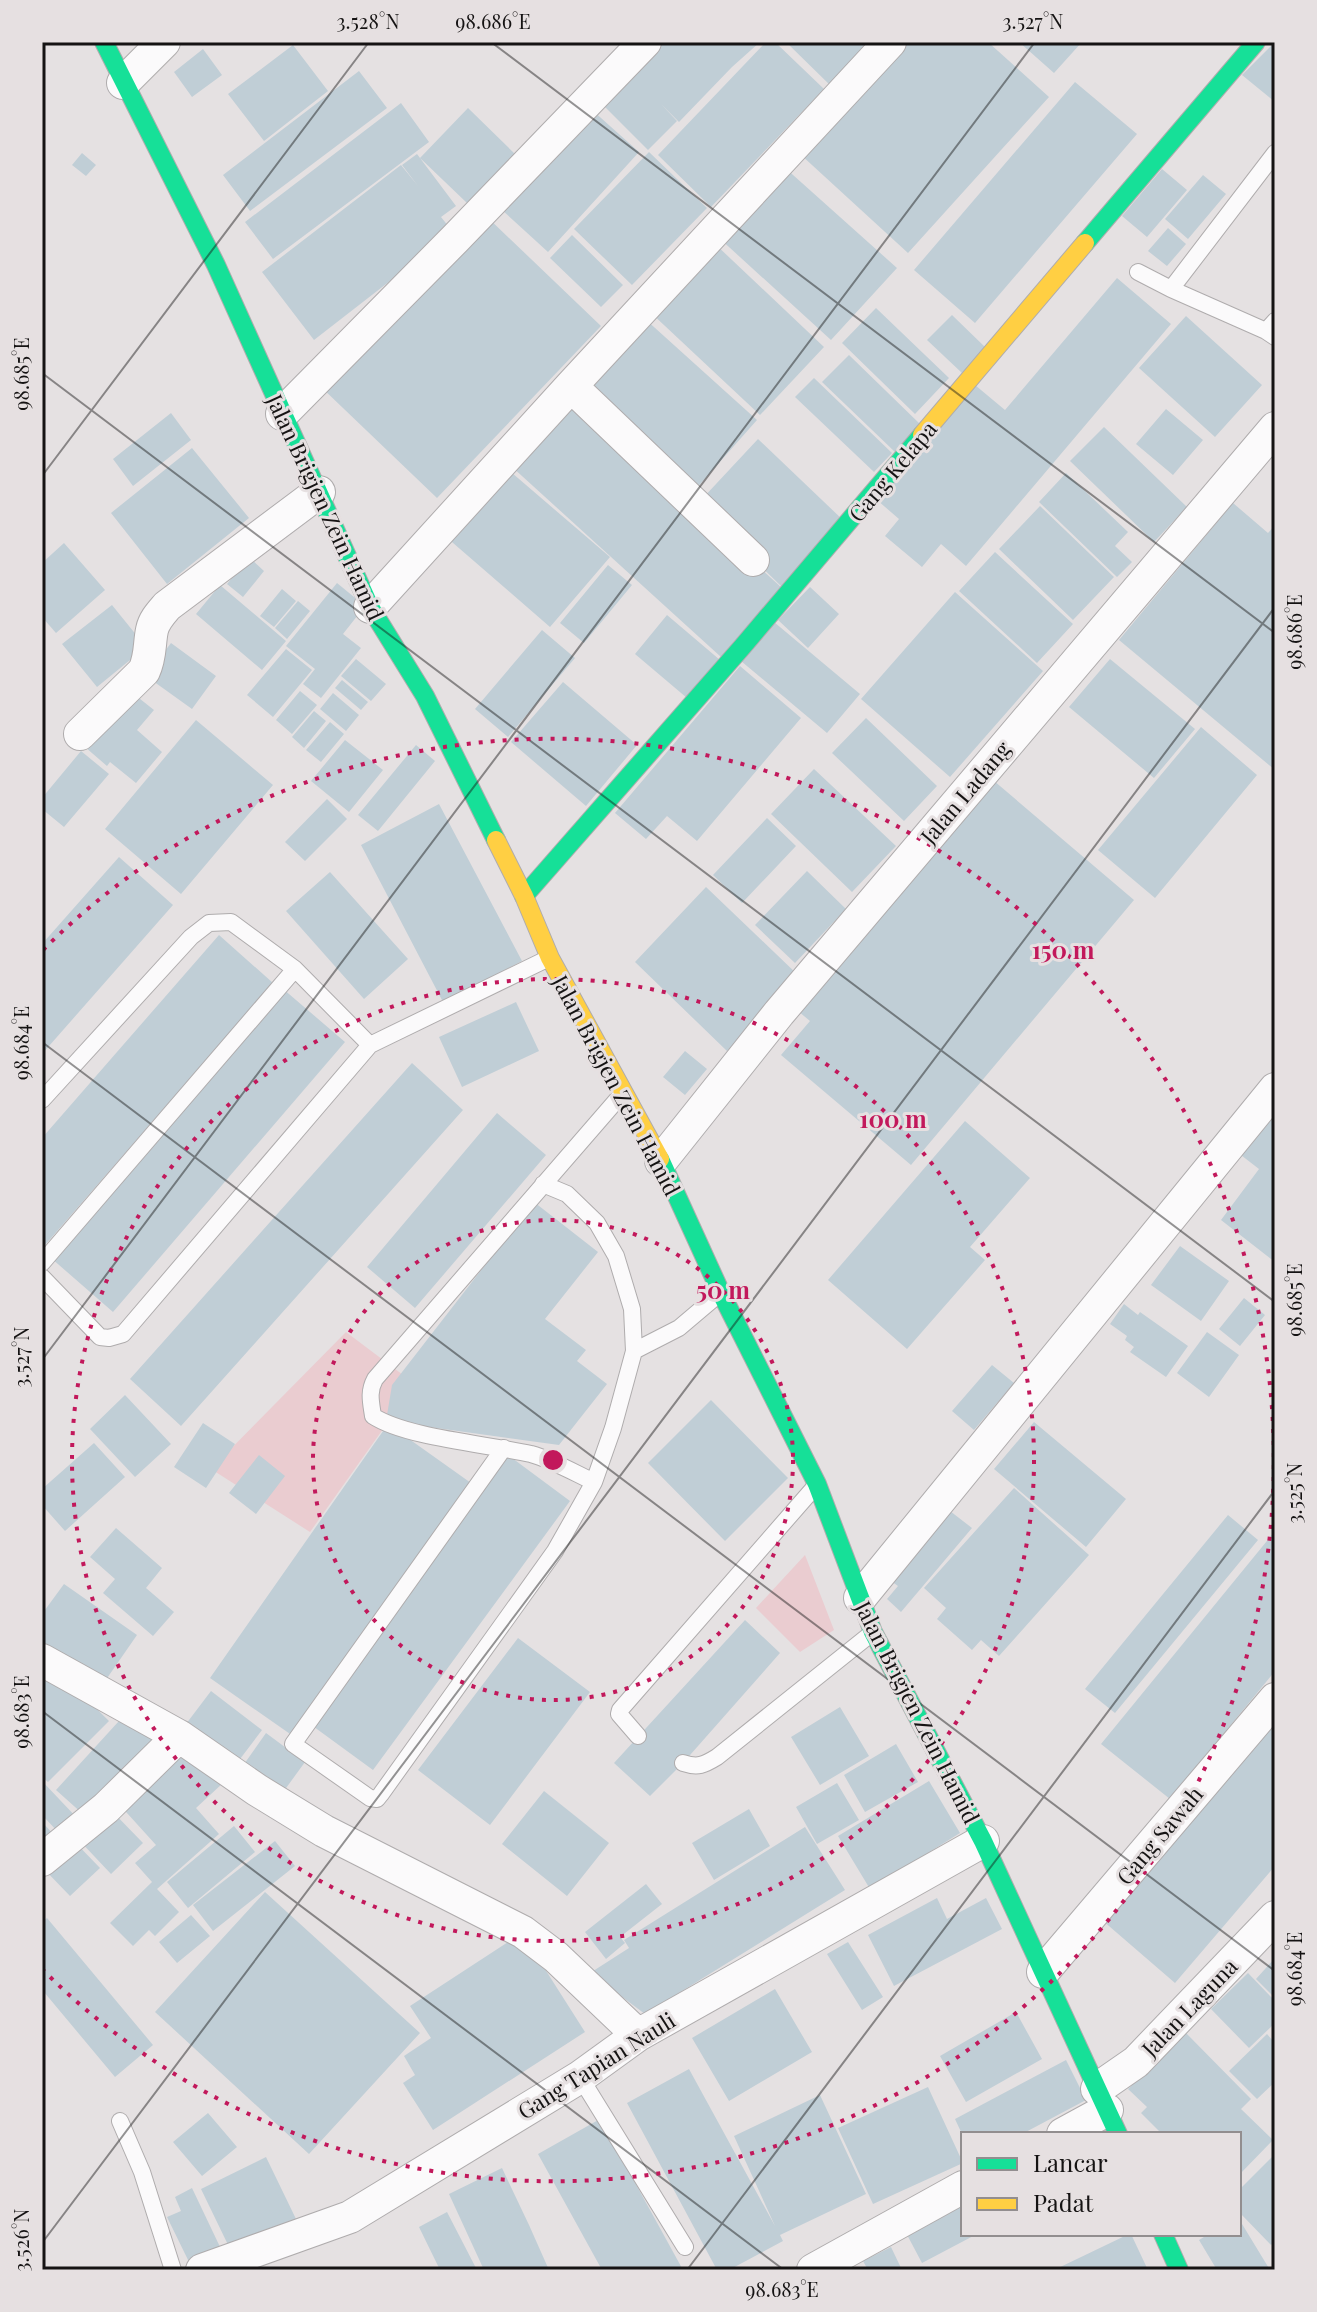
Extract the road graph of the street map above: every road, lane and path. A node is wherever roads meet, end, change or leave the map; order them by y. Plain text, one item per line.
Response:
1 (104, 42) edge
2 (164, 42) edge
3 (890, 42) edge
4 (1256, 42) edge
5 (638, 44) edge
6 (123, 83) junction
7 (1275, 153) edge
8 (1138, 272) dead end
9 (1171, 289) junction
10 (1272, 330) edge
11 (571, 386) junction
12 (282, 414) junction
13 (1275, 428) edge
14 (319, 492) junction
15 (753, 560) dead end
16 (370, 607) junction
17 (80, 734) dead end
18 (524, 896) junction
19 (550, 958) junction
20 (295, 969) junction
21 (370, 1045) junction
22 (1275, 1089) edge
23 (623, 1092) junction
24 (42, 1100) edge
25 (661, 1161) junction
26 (543, 1184) junction
27 (42, 1263) edge
28 (42, 1277) edge
29 (721, 1293) junction
30 (634, 1351) junction
31 (504, 1448) junction
32 (594, 1482) junction
33 (817, 1484) junction
34 (860, 1598) junction
35 (873, 1632) junction
36 (42, 1660) edge
37 (1275, 1699) edge
38 (179, 1736) junction
39 (638, 1736) dead end
40 (683, 1763) dead end
41 (983, 1841) junction
42 (42, 1860) edge
43 (1275, 1917) edge
44 (1043, 1972) junction
45 (638, 2035) junction
46 (580, 2077) junction
47 (1107, 2111) edge
48 (120, 2121) dead end
49 (1067, 2132) edge
50 (961, 2188) edge
51 (1164, 2236) edge
52 (685, 2247) dead end
53 (173, 2270) edge
54 (202, 2270) edge
55 (813, 2270) edge
56 (1179, 2270) edge

1 - 6 main road, Jalan Brigjen Zein Hamid
2 - 6 street
3 - 11 street
4 - 18 main road, Gang Kelapa
5 - 12 street
6 - 12 main road, Jalan Brigjen Zein Hamid
7 - 9 lane
8 - 9 lane
9 - 10 lane
11 - 15 street
11 - 16 street
12 - 14 main road, Jalan Brigjen Zein Hamid
13 - 25 street, Jalan Ladang
14 - 16 main road, Jalan Brigjen Zein Hamid
14 - 17 street
16 - 18 main road, Jalan Brigjen Zein Hamid
18 - 19 main road, Jalan Brigjen Zein Hamid
19 - 21 lane
19 - 23 main road, Jalan Brigjen Zein Hamid
20 - 21 lane
20 - 24 lane
20 - 27 lane
21 - 28 lane
22 - 34 street
23 - 25 main road, Jalan Brigjen Zein Hamid
23 - 26 lane
25 - 29 main road, Jalan Brigjen Zein Hamid
26 - 30 lane
26 - 31 lane
29 - 30 lane
29 - 33 main road, Jalan Brigjen Zein Hamid
30 - 32 lane
31 - 32 lane
31 - 32 lane
33 - 34 main road, Jalan Brigjen Zein Hamid
33 - 39 lane
34 - 35 main road, Jalan Brigjen Zein Hamid
35 - 40 lane
35 - 41 main road, Jalan Brigjen Zein Hamid
36 - 38 street
37 - 44 street, Gang Sawah
38 - 42 street
38 - 45 street
41 - 44 main road, Jalan Brigjen Zein Hamid
41 - 45 street, Gang Tapian Nauli
43 - 47 street, Jalan Laguna
44 - 47 main road, Jalan Brigjen Zein Hamid
45 - 46 street, Gang Tapian Nauli
46 - 52 lane
46 - 54 street, Gang Tapian Nauli
47 - 49 street, Jalan Laguna
48 - 53 lane
50 - 55 street
51 - 56 main road

